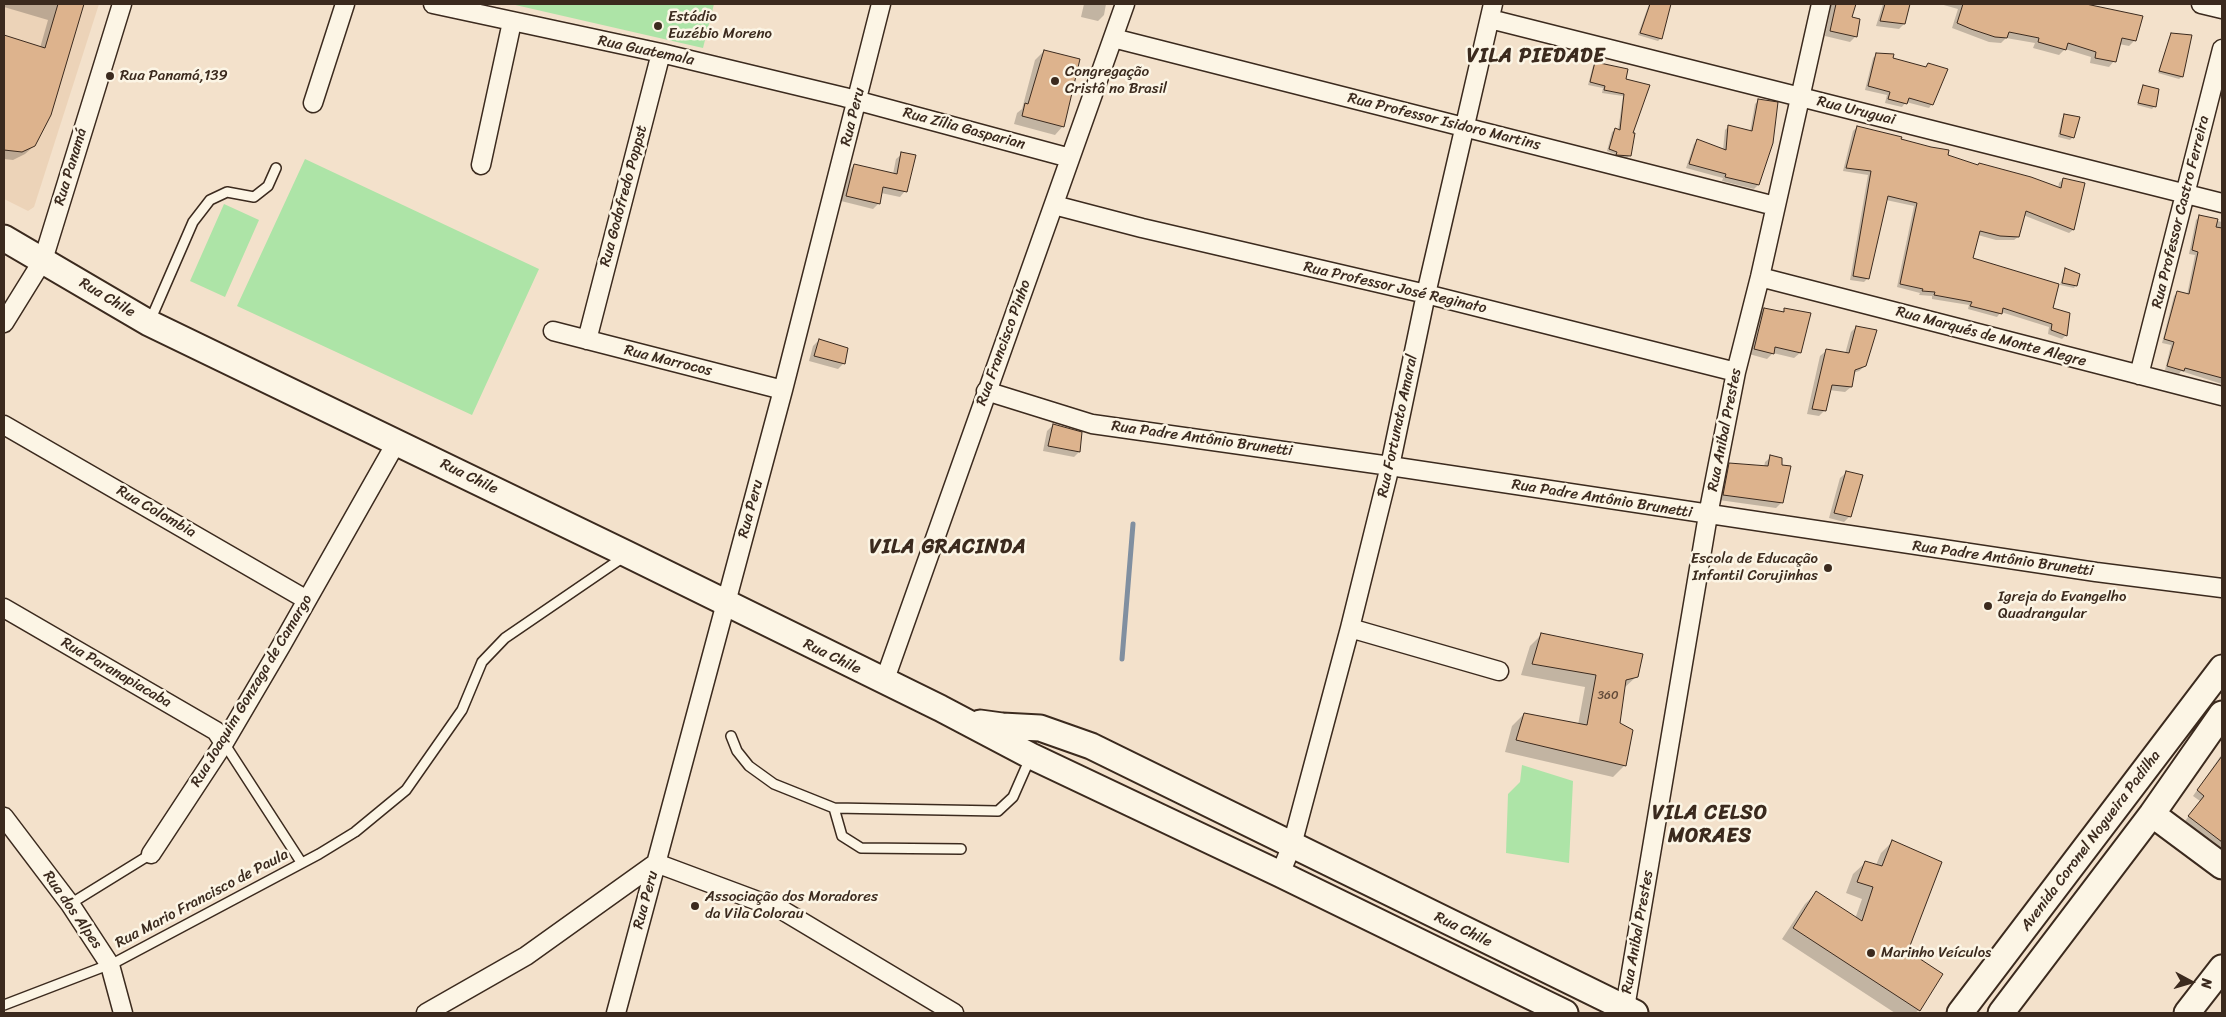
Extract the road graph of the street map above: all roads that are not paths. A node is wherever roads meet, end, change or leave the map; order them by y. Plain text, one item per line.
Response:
1 (122, 4) edge
2 (345, 4) edge
3 (433, 4) edge
4 (881, 4) edge
5 (1125, 4) edge
6 (1821, 4) edge
7 (2201, 4) edge
8 (2222, 9) edge
9 (1491, 11) edge
10 (512, 22) junction
11 (1113, 38) junction
12 (2222, 49) edge
13 (661, 53) junction
14 (1800, 96) junction
15 (858, 101) junction
16 (313, 103) dead end
17 (1466, 127) junction
18 (1070, 158) junction
19 (480, 165) dead end
20 (276, 168) dead end
21 (2186, 193) junction
22 (2222, 204) edge
23 (1054, 205) junction
24 (1775, 206) junction
25 (4, 238) edge
26 (43, 260) junction
27 (1760, 277) junction
28 (1426, 294) junction
29 (4, 323) edge
30 (150, 323) junction
31 (553, 331) dead end
32 (587, 340) junction
33 (1736, 372) junction
34 (2139, 375) junction
35 (783, 390) junction
36 (986, 391) junction
37 (2222, 396) edge
38 (4, 425) edge
39 (396, 443) junction
40 (1390, 466) junction
41 (1708, 515) junction
42 (627, 554) junction
43 (2222, 588) edge
44 (307, 600) junction
45 (726, 605) junction
46 (4, 608) edge
47 (1350, 628) junction
48 (2222, 668) edge
49 (1499, 671) dead end
50 (884, 682) junction
51 (940, 708) junction
52 (2222, 714) edge
53 (1040, 728) junction
54 (731, 736) dead end
55 (224, 743) junction
56 (1031, 756) junction
57 (834, 808) junction
58 (2152, 814) junction
59 (4, 817) edge
60 (1292, 845) junction
61 (960, 849) dead end
62 (151, 854) joint
63 (301, 862) junction
64 (656, 863) junction
65 (2222, 866) edge
66 (1280, 874) junction
67 (70, 904) junction
68 (110, 965) junction
69 (2222, 968) edge
70 (4, 1005) edge
71 (1630, 1011) edge
72 (949, 1012) edge
73 (123, 1013) edge
74 (426, 1013) edge
75 (616, 1013) edge
76 (1565, 1013) edge
77 (1960, 1013) edge
78 (2001, 1013) edge
79 (2187, 1013) edge

1 - 26 street, Rua Panamá
2 - 16 street
3 - 10 street, Rua Guatemala
4 - 15 street, Rua Peru
5 - 11 street, Rua Francisco Pinho
6 - 14 street, Rua Anibal Prestes
7 - 8 street
9 - 14 street, Rua Uruguai
9 - 17 street, Rua Fortunato Amaral
10 - 13 street, Rua Guatemala
10 - 19 street
11 - 17 street, Rua Professor Isidoro Martins
11 - 18 street, Rua Francisco Pinho
12 - 21 street, Rua Professor Castro Ferreira
13 - 15 street, Rua Guatemala
13 - 32 street, Rua Godofredo Poppst
14 - 21 street, Rua Uruguai
14 - 24 street, Rua Anibal Prestes
15 - 18 street, Rua Zília Gasparian
15 - 35 street, Rua Peru
17 - 24 street, Rua Professor Isidoro Martins
17 - 28 street, Rua Fortunato Amaral
18 - 23 street, Rua Francisco Pinho
20 - 30 lane
21 - 22 street, Rua Uruguai
21 - 34 street, Rua Professor Castro Ferreira
23 - 28 street, Rua Professor José Reginato
23 - 36 street, Rua Francisco Pinho
24 - 27 street, Rua Anibal Prestes
25 - 26 main road, Rua Chile
26 - 29 street, Rua Panamá
26 - 30 main road, Rua Chile
27 - 33 street, Rua Anibal Prestes
27 - 34 street, Rua Marqués de Monte Alegre
28 - 33 street, Rua Professor José Reginato
28 - 40 street, Rua Fortunato Amaral
30 - 39 main road, Rua Chile
31 - 32 street, Rua Marrocos
32 - 35 street, Rua Marrocos
33 - 41 street, Rua Anibal Prestes
34 - 37 street, Rua Marqués de Monte Alegre
35 - 45 street, Rua Peru
36 - 40 street, Rua Padre Antônio Brunetti
36 - 50 street, Rua Francisco Pinho
38 - 44 street, Rua Colombia
39 - 42 main road, Rua Chile
39 - 44 street, Rua Joaquim Gonzaga de Camargo
40 - 41 street, Rua Padre Antônio Brunetti
40 - 47 street, Rua Fortunato Amaral
41 - 43 street, Rua Padre Antônio Brunetti
41 - 71 street, Rua Anibal Prestes
42 - 45 main road, Rua Chile
42 - 63 lane, Rua Mario Francisco de Paula
44 - 55 street, Rua Joaquim Gonzaga de Camargo
45 - 50 main road, Rua Chile
45 - 64 street, Rua Peru
46 - 55 street, Rua Paranapiacaba
47 - 49 street
47 - 60 street, Rua Fortunato Amaral
48 - 77 main road, Avenida Coronel Nogueira Padilha
50 - 51 main road, Rua Chile
51 - 53 main road, Rua Chile
51 - 56 main road, Rua Chile
52 - 58 main road, Avenida Coronel Nogueira Padilha
53 - 56 main road
53 - 60 main road, Rua Chile
54 - 57 lane
55 - 62 street, Rua Joaquim Gonzaga de Camargo
55 - 63 lane
56 - 57 lane
56 - 66 main road, Rua Chile
57 - 61 lane
58 - 65 main road
58 - 78 main road, Avenida Coronel Nogueira Padilha
59 - 67 street, Rua dos Alpes
60 - 66 street
60 - 71 main road, Rua Chile
62 - 67 lane, Rua Joaquim Gonzaga de Camargo
63 - 68 lane, Rua Mario Francisco de Paula
64 - 72 street
64 - 74 street
64 - 75 street, Rua Peru
66 - 76 main road, Rua Chile
67 - 68 street, Rua dos Alpes
68 - 70 lane, Rua Mario Francisco de Paula
68 - 73 street, Rua dos Alpes
69 - 79 main road

